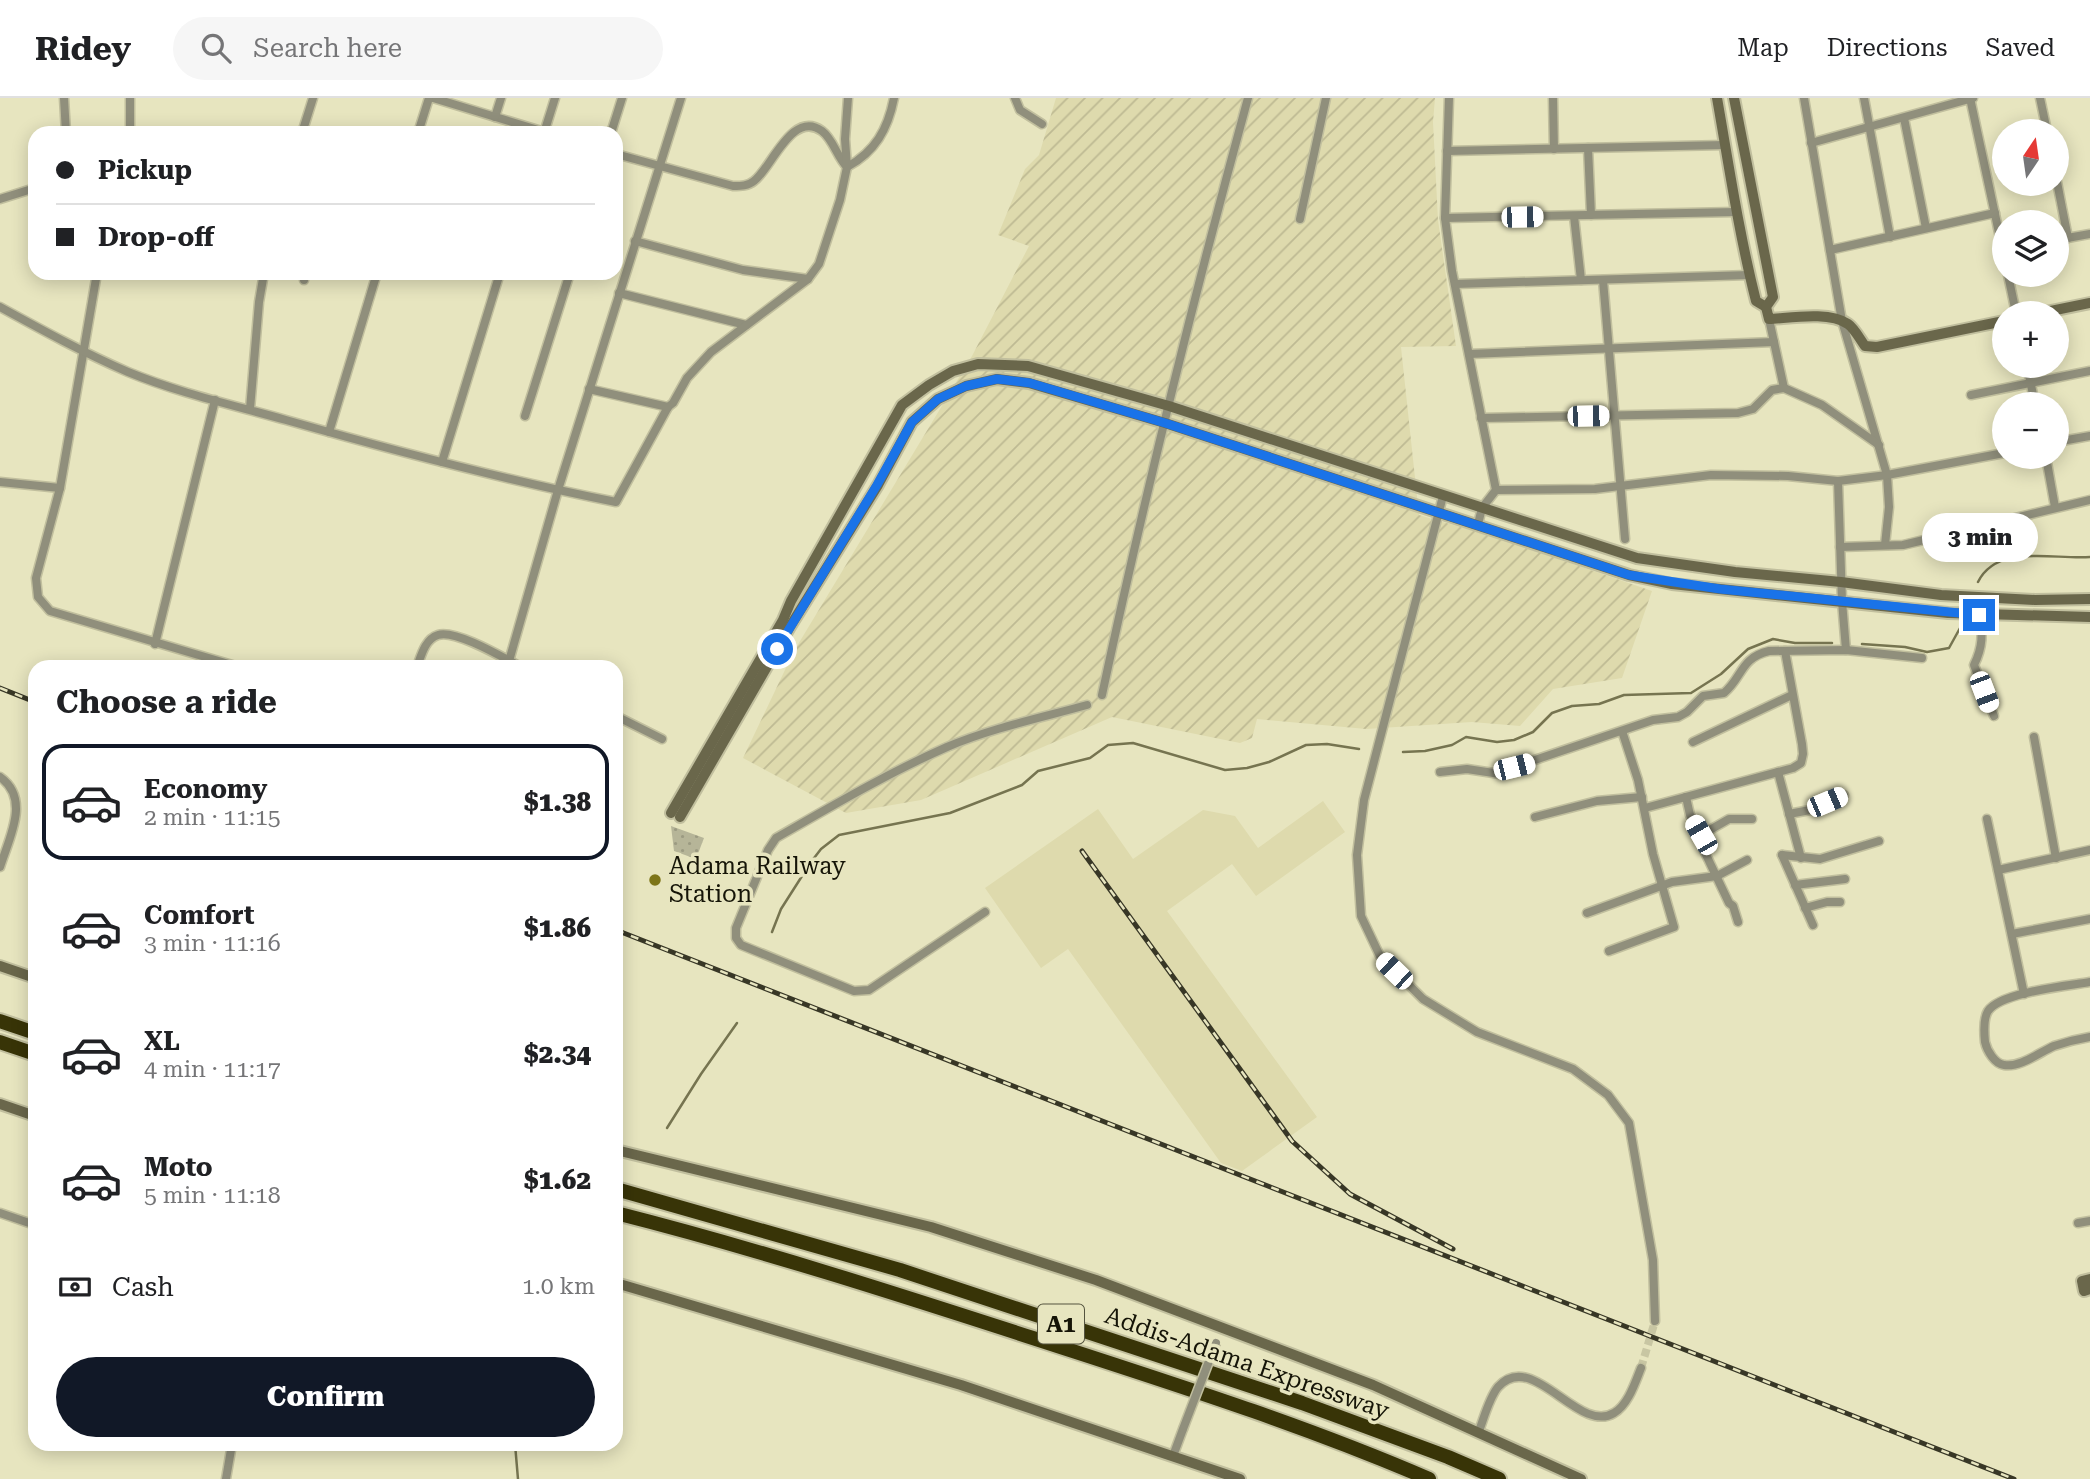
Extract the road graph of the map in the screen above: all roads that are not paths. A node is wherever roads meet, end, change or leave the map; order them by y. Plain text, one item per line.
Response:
1 (64, 98) edge
2 (130, 98) edge
3 (313, 98) edge
4 (431, 98) edge
5 (501, 98) edge
6 (555, 98) edge
7 (622, 98) edge
8 (681, 98) edge
9 (848, 98) edge
10 (894, 98) edge
11 (1015, 98) edge
12 (1248, 98) edge
13 (1326, 98) edge
14 (1450, 98) edge
15 (1553, 98) edge
16 (1717, 98) edge
17 (1734, 98) edge
18 (1804, 98) edge
19 (1864, 98) edge
20 (1926, 98) edge
21 (1971, 98) edge
22 (2040, 98) edge
23 (1929, 110) junction
24 (495, 117) junction
25 (1904, 118) junction
26 (2044, 119) edge
27 (1042, 124) dead end
28 (66, 126) edge
29 (130, 126) edge
30 (304, 126) edge
31 (421, 126) edge
32 (523, 126) edge
33 (547, 126) edge
34 (613, 126) edge
35 (1870, 127) junction
36 (1811, 143) junction
37 (1725, 145) junction
38 (1588, 148) junction
39 (1553, 149) junction
40 (1447, 151) junction
41 (623, 156) edge
42 (658, 167) junction
43 (847, 167) junction
44 (28, 190) edge
45 (0, 199) edge
46 (1994, 210) edge
47 (1736, 212) junction
48 (1992, 214) edge
49 (1591, 215) junction
50 (1574, 216) junction
51 (1445, 218) junction
52 (1300, 219) dead end
53 (1926, 228) junction
54 (2090, 234) edge
55 (1890, 237) junction
56 (2069, 238) edge
57 (635, 241) junction
58 (1830, 250) junction
59 (1749, 275) junction
60 (808, 279) junction
61 (96, 280) edge
62 (263, 280) edge
63 (375, 280) edge
64 (498, 280) edge
65 (568, 280) edge
66 (1581, 280) junction
67 (1603, 280) junction
68 (1455, 284) junction
69 (619, 293) junction
70 (2090, 303) edge
71 (0, 307) edge
72 (1766, 307) junction
73 (2069, 307) edge
74 (1769, 320) junction
75 (1842, 321) junction
76 (1992, 323) edge
77 (746, 325) junction
78 (1774, 342) junction
79 (1609, 349) junction
80 (83, 350) junction
81 (1469, 354) junction
82 (2090, 372) edge
83 (2030, 378) edge
84 (2031, 384) junction
85 (1784, 388) junction
86 (589, 389) junction
87 (2033, 392) edge
88 (1971, 395) dead end
89 (215, 400) junction
90 (1168, 406) junction
91 (668, 407) junction
92 (250, 409) junction
93 (525, 416) dead end
94 (1615, 416) junction
95 (1481, 418) junction
96 (1165, 423) junction
97 (329, 432) junction
98 (2090, 436) edge
99 (2069, 440) edge
100 (1879, 445) junction
101 (1992, 455) edge
102 (442, 462) junction
103 (2048, 469) edge
104 (1887, 475) junction
105 (1838, 481) junction
106 (0, 482) edge
107 (1622, 486) junction
108 (60, 488) junction
109 (558, 490) junction
110 (1496, 490) junction
111 (1443, 496) junction
112 (2090, 500) edge
113 (2055, 507) junction
114 (1482, 508) junction
115 (1438, 512) junction
116 (1478, 524) junction
117 (1625, 539) dead end
118 (1885, 545) junction
119 (1840, 547) junction
120 (1841, 582) junction
121 (2090, 599) edge
122 (1842, 601) junction
123 (1979, 615) junction
124 (2090, 617) edge
125 (155, 644) junction
126 (1846, 650) junction
127 (1785, 651) junction
128 (1922, 658) dead end
129 (213, 660) edge
130 (420, 660) edge
131 (507, 660) edge
132 (509, 660) edge
133 (1102, 695) dead end
134 (1792, 695) junction
135 (1087, 705) dead end
136 (1994, 716) dead end
137 (623, 720) edge
138 (1622, 731) junction
139 (2034, 737) dead end
140 (662, 739) dead end
141 (1693, 742) dead end
142 (1440, 772) dead end
143 (1778, 772) junction
144 (0, 777) edge
145 (1844, 795) dead end
146 (1642, 797) junction
147 (1686, 797) junction
148 (1645, 808) junction
149 (1789, 814) junction
150 (1535, 817) dead end
151 (1752, 819) dead end
152 (1987, 819) dead end
153 (1701, 835) junction
154 (1879, 841) dead end
155 (2090, 850) edge
156 (1801, 858) junction
157 (2056, 858) junction
158 (1747, 860) dead end
159 (0, 867) edge
160 (1998, 870) junction
161 (1717, 876) junction
162 (1845, 879) dead end
163 (1795, 885) junction
164 (1662, 886) junction
165 (1840, 902) dead end
166 (1805, 908) junction
167 (985, 912) dead end
168 (1587, 913) dead end
169 (2090, 919) edge
170 (1738, 922) dead end
171 (1813, 925) dead end
172 (2012, 934) junction
173 (1609, 951) dead end
174 (0, 966) edge
175 (28, 976) edge
176 (2090, 982) edge
177 (2024, 994) junction
178 (0, 1021) edge
179 (28, 1031) edge
180 (2090, 1037) edge
181 (0, 1041) edge
182 (28, 1051) edge
183 (0, 1104) edge
184 (28, 1114) edge
185 (623, 1152) edge
186 (623, 1191) edge
187 (0, 1213) edge
188 (623, 1215) edge
189 (2090, 1221) edge
190 (28, 1223) edge
191 (2078, 1223) dead end
192 (623, 1285) edge
193 (1655, 1321) tunnel mouth
194 (1222, 1327) junction
195 (1641, 1368) tunnel mouth
196 (1479, 1432) junction
197 (231, 1451) edge
198 (1173, 1456) junction
199 (226, 1479) edge
200 (1240, 1479) edge
201 (1429, 1479) edge
202 (1499, 1479) edge
203 (1581, 1479) edge

1 - 28 street
2 - 29 street
3 - 30 street
4 - 24 street
4 - 31 street
5 - 24 street
6 - 33 street
7 - 34 street
8 - 42 street
9 - 43 street
10 - 43 street
11 - 27 street
12 - 90 street
13 - 52 street
14 - 40 street
15 - 39 street
16 - 37 main road
17 - 72 main road
18 - 36 street
19 - 35 street
20 - 23 street
21 - 23 street
21 - 46 street
22 - 26 street
23 - 25 street
24 - 32 street
25 - 35 street
25 - 53 street
35 - 36 street
35 - 55 street
36 - 58 street
37 - 38 street
37 - 47 main road
38 - 39 street
38 - 49 street
39 - 40 street
40 - 51 street
41 - 42 street
42 - 43 street
42 - 57 street
43 - 60 street
44 - 45 street
47 - 49 street
47 - 59 main road
48 - 53 street
49 - 50 street
50 - 51 street
50 - 66 street
51 - 68 street
53 - 55 street
54 - 56 street
55 - 58 street
57 - 60 street
57 - 69 street
58 - 75 street
59 - 67 street
59 - 72 main road
60 - 77 street
61 - 80 street
62 - 92 street
63 - 97 street
64 - 102 street
65 - 93 street
66 - 67 street
66 - 68 street
67 - 79 street
68 - 81 street
69 - 77 street
69 - 86 street
70 - 73 main road
71 - 80 street
72 - 74 main road
74 - 75 main road
74 - 78 street
75 - 76 main road
75 - 100 street
77 - 91 street
78 - 79 street
78 - 85 street
79 - 81 street
79 - 94 street
80 - 89 street
80 - 108 street
81 - 95 street
82 - 84 street
83 - 84 street
84 - 87 street
84 - 88 street
85 - 94 street
85 - 100 street
86 - 91 street
86 - 109 street
89 - 92 street
89 - 125 street
90 - 96 street
90 - 96 main road
90 - 111 main road
91 - 109 street
92 - 97 street
94 - 95 street
94 - 107 street
95 - 110 street
96 - 115 main road
96 - 133 street
97 - 102 street
98 - 99 street
100 - 104 street
101 - 104 street
102 - 109 street
103 - 113 street
104 - 105 street
104 - 118 street
105 - 107 street
105 - 119 street
106 - 108 street
107 - 110 street
107 - 117 street
108 - 125 street
109 - 132 street
110 - 114 street
111 - 114 main road
111 - 115 street
112 - 113 street
113 - 118 street
114 - 116 street
114 - 120 main road
115 - 116 main road
115 - 193 street
116 - 122 main road
118 - 119 street
119 - 120 street
120 - 121 main road
120 - 122 street
122 - 123 main road
122 - 126 street
123 - 124 main road
123 - 136 street
125 - 129 street
126 - 127 street
126 - 128 street
127 - 134 street
127 - 138 street
130 - 131 street
134 - 141 street
134 - 143 street
135 - 167 street
137 - 140 street
138 - 142 street
138 - 146 street
139 - 157 street
143 - 147 street
143 - 149 street
144 - 159 street
145 - 149 street
146 - 148 street
146 - 150 street
147 - 148 street
147 - 153 street
148 - 164 street
149 - 156 street
151 - 153 street
152 - 160 street
153 - 161 street
154 - 156 street
155 - 157 street
156 - 163 street
157 - 160 street
158 - 161 street
160 - 172 street
161 - 164 street
161 - 170 street
162 - 163 street
163 - 166 street
164 - 168 street
164 - 173 street
165 - 166 street
166 - 171 street
169 - 172 street
172 - 177 street
174 - 175 main road
176 - 177 street
177 - 180 street
178 - 179 highway
181 - 182 highway
183 - 184 main road
185 - 194 main road
186 - 202 highway, Addis-Adama Expressway / A1
187 - 190 street
188 - 201 highway, Addis-Adama Expressway / A1
189 - 191 street
192 - 198 main road
194 - 196 main road
194 - 198 street, bridge
195 - 196 street
196 - 203 main road
197 - 199 street
198 - 200 main road

